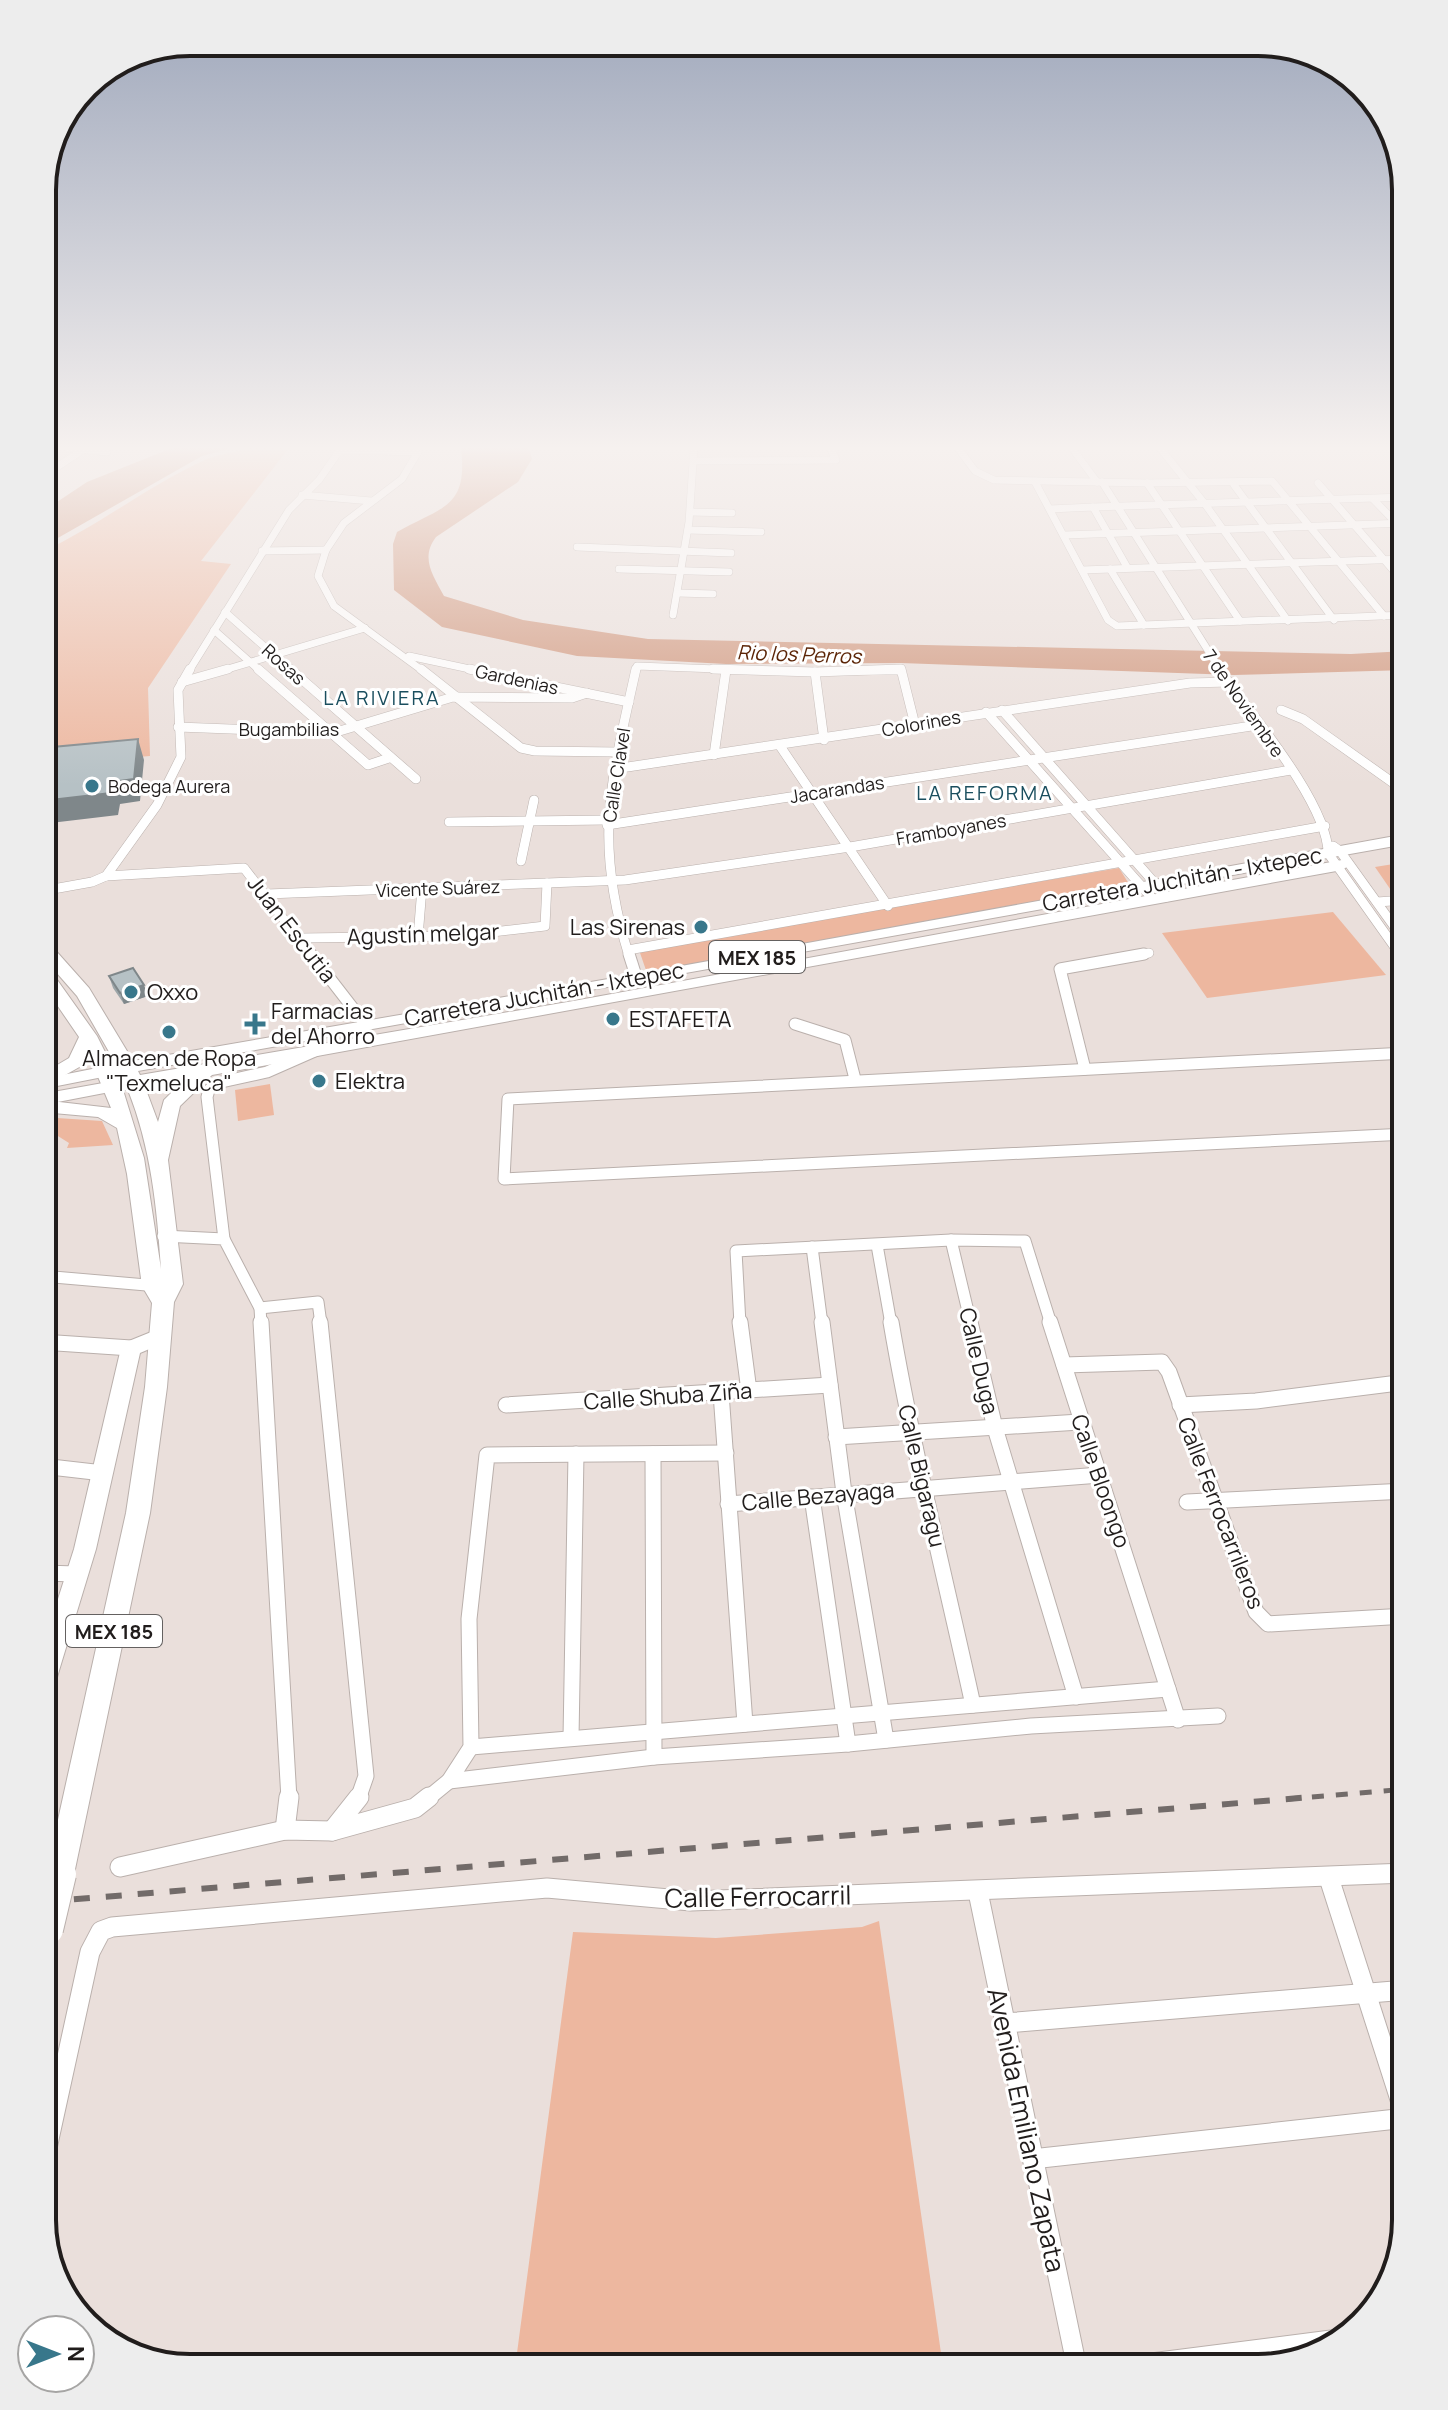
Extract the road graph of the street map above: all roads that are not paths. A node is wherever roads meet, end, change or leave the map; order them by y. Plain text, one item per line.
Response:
1 (256, 560) edge
2 (323, 560) edge
3 (685, 560) edge
4 (1077, 560) edge
5 (1123, 560) edge
6 (1152, 560) edge
7 (1198, 560) edge
8 (1246, 560) edge
9 (1351, 560) edge
10 (1338, 561) junction
11 (1292, 562) junction
12 (1248, 563) junction
13 (1202, 566) junction
14 (1127, 567) junction
15 (1156, 567) junction
16 (619, 569) dead end
17 (1110, 569) junction
18 (1082, 570) junction
19 (683, 571) junction
20 (729, 572) dead end
21 (678, 593) junction
22 (713, 594) dead end
23 (225, 612) junction
24 (673, 615) dead end
25 (1384, 616) junction
26 (1392, 616) edge
27 (1334, 620) junction
28 (1240, 621) junction
29 (1288, 621) junction
30 (1190, 623) junction
31 (1144, 625) junction
32 (365, 628) junction
33 (214, 630) junction
34 (274, 655) junction
35 (405, 655) junction
36 (252, 662) junction
37 (726, 670) junction
38 (815, 672) junction
39 (182, 682) junction
40 (1230, 684) junction
41 (587, 693) junction
42 (453, 697) junction
43 (629, 702) junction
44 (1002, 710) junction
45 (1281, 710) dead end
46 (986, 712) junction
47 (915, 725) junction
48 (1258, 725) junction
49 (178, 727) junction
50 (355, 728) junction
51 (333, 733) junction
52 (824, 740) junction
53 (780, 746) junction
54 (617, 752) junction
55 (714, 755) junction
56 (389, 758) junction
57 (1047, 758) junction
58 (1030, 760) junction
59 (614, 769) junction
60 (1291, 770) junction
61 (416, 779) dead end
62 (1392, 782) edge
63 (812, 793) junction
64 (534, 800) dead end
65 (1089, 805) junction
66 (1070, 808) junction
67 (530, 821) junction
68 (449, 822) dead end
69 (607, 823) junction
70 (1325, 826) junction
71 (1392, 842) edge
72 (850, 847) junction
73 (1392, 853) edge
74 (1337, 855) junction
75 (521, 861) dead end
76 (1136, 861) junction
77 (1122, 864) junction
78 (110, 872) junction
79 (610, 882) junction
80 (547, 883) junction
81 (56, 887) edge
82 (1361, 887) junction
83 (422, 888) junction
84 (1154, 892) junction
85 (267, 894) junction
86 (1392, 901) edge
87 (1377, 902) junction
88 (888, 906) junction
89 (1392, 923) edge
90 (418, 937) junction
91 (301, 938) junction
92 (1392, 939) edge
93 (628, 950) junction
94 (1149, 953) dead end
95 (56, 960) edge
96 (637, 979) junction
97 (56, 989) edge
98 (795, 1024) dead end
99 (366, 1025) junction
100 (88, 1036) junction
101 (111, 1037) junction
102 (316, 1042) junction
103 (1392, 1054) edge
104 (203, 1061) junction
105 (1085, 1069) junction
106 (132, 1074) junction
107 (56, 1076) edge
108 (110, 1079) junction
109 (855, 1079) junction
110 (56, 1082) edge
111 (56, 1096) edge
112 (56, 1107) edge
113 (124, 1124) junction
114 (1392, 1135) edge
115 (159, 1162) junction
116 (168, 1235) junction
117 (144, 1238) junction
118 (224, 1239) junction
119 (951, 1240) junction
120 (877, 1245) junction
121 (812, 1247) junction
122 (56, 1278) edge
123 (163, 1291) junction
124 (260, 1308) junction
125 (161, 1336) junction
126 (56, 1343) edge
127 (131, 1348) junction
128 (1064, 1365) junction
129 (1392, 1384) edge
130 (830, 1385) junction
131 (749, 1391) junction
132 (721, 1393) junction
133 (506, 1405) dead end
134 (1180, 1405) junction
135 (1080, 1422) junction
136 (995, 1428) junction
137 (910, 1433) junction
138 (836, 1437) junction
139 (726, 1453) junction
140 (576, 1454) junction
141 (653, 1454) junction
142 (56, 1468) edge
143 (103, 1473) junction
144 (1100, 1475) junction
145 (1010, 1481) junction
146 (926, 1488) junction
147 (1392, 1492) edge
148 (844, 1493) junction
149 (812, 1497) junction
150 (1187, 1502) dead end
151 (1218, 1502) junction
152 (728, 1504) junction
153 (56, 1573) edge
154 (77, 1574) junction
155 (1392, 1617) edge
156 (56, 1642) edge
157 (1168, 1689) junction
158 (1076, 1697) junction
159 (973, 1705) junction
160 (881, 1713) junction
161 (843, 1716) junction
162 (1218, 1716) dead end
163 (1178, 1720) junction
164 (745, 1724) junction
165 (653, 1730) junction
166 (571, 1738) junction
167 (886, 1740) junction
168 (848, 1744) junction
169 (471, 1747) junction
170 (654, 1757) junction
171 (449, 1781) junction
172 (285, 1830) junction
173 (332, 1831) junction
174 (120, 1867) dead end
175 (1392, 1874) edge
176 (1329, 1878) junction
177 (56, 1892) edge
178 (978, 1892) junction
179 (1392, 1991) edge
180 (1368, 1993) junction
181 (1005, 2023) junction
182 (1392, 2072) edge
183 (56, 2107) edge
184 (1392, 2120) edge
185 (1032, 2159) junction
186 (1310, 2343) edge
187 (1074, 2354) edge
188 (1222, 2354) edge

1 - 23 street
2 - 32 street
3 - 19 street
4 - 18 street
5 - 14 street
6 - 15 street, 7 de Noviembre
7 - 13 street
8 - 12 street
9 - 10 street
10 - 11 street
10 - 25 street
11 - 12 street
11 - 27 street
12 - 13 street
12 - 29 street
13 - 15 street
13 - 28 street
14 - 15 street
14 - 17 street
15 - 30 street, 7 de Noviembre
16 - 19 street
17 - 18 street
17 - 31 street
18 - 31 street
19 - 20 street
19 - 21 street
21 - 22 street
21 - 24 street
23 - 33 street
23 - 34 street, Rosas
25 - 26 street
25 - 27 street
27 - 29 street
28 - 29 street
28 - 30 street
30 - 31 street
30 - 40 street, 7 de Noviembre
32 - 34 street
32 - 35 street
33 - 36 street, Rosas
33 - 39 street
34 - 36 street
34 - 50 street, Rosas
35 - 41 street, Gardenias
35 - 42 street
36 - 39 street
36 - 51 street, Rosas
37 - 38 street
37 - 43 street, Calle Clavel
37 - 55 street
38 - 47 street
38 - 52 street
39 - 49 street
40 - 44 street, Colorines
40 - 48 street, 7 de Noviembre
41 - 42 street, Bugambilias
41 - 43 street, Gardenias
42 - 50 street, Bugambilias
42 - 54 street
43 - 54 street, Calle Clavel
44 - 46 street, Colorines
44 - 57 street
45 - 62 street
46 - 47 street, Colorines
46 - 58 street
47 - 52 street, Colorines
48 - 57 street, Jacarandas
48 - 60 street, 7 de Noviembre
49 - 51 street, Bugambilias
49 - 78 street
50 - 51 street, Bugambilias
50 - 56 street, Rosas
51 - 56 street, Rosas
52 - 53 street, Colorines
53 - 55 street, Colorines
53 - 63 street
54 - 59 street, Calle Clavel
55 - 59 street, Colorines
56 - 61 street, Rosas
57 - 58 street, Jacarandas
57 - 65 street
58 - 63 street, Jacarandas
58 - 66 street
59 - 69 street, Calle Clavel
60 - 65 street, Framboyanes
60 - 70 street, 7 de Noviembre
63 - 69 street, Jacarandas
63 - 72 street
64 - 67 street
65 - 66 street, Framboyanes
65 - 76 street
66 - 72 street, Framboyanes
66 - 77 street
67 - 68 street, Jacarandas
67 - 69 street, Jacarandas
67 - 75 street
69 - 79 street, Calle Clavel
70 - 74 street, 7 de Noviembre
70 - 76 street
71 - 74 main road, Carretera Juchitán - Ixtepec / MEX 185
72 - 79 street, Framboyanes
72 - 88 street
73 - 74 main road, Carretera Juchitán - Ixtepec / MEX 185
74 - 82 street
74 - 84 main road, Carretera Juchitán - Ixtepec / MEX 185
76 - 77 street
76 - 84 street
77 - 84 street
77 - 88 street
78 - 81 street, Juan Escutia
78 - 85 street, Juan Escutia
79 - 80 street, Vicente Suárez
79 - 93 street, Calle Clavel
80 - 83 street, Vicente Suárez
80 - 90 street, Agustín melgar
82 - 87 street
82 - 92 street
83 - 85 street, Vicente Suárez
83 - 90 street
84 - 96 main road, Carretera Juchitán - Ixtepec / MEX 185
84 - 102 main road, Carretera Juchitán - Ixtepec / MEX 185
85 - 91 street, Juan Escutia
86 - 87 street
87 - 89 street
88 - 93 street
90 - 91 street, Agustín melgar
91 - 99 street, Juan Escutia
93 - 96 street, Calle Clavel
94 - 105 street
95 - 101 main road, MEX 185
96 - 99 main road, Carretera Juchitán - Ixtepec / MEX 185
97 - 100 main road, MEX 185
98 - 109 street
99 - 102 main road, Carretera Juchitán - Ixtepec / MEX 185
100 - 107 main road
100 - 108 main road, MEX 185
101 - 104 main road
101 - 106 main road, MEX 185
102 - 104 main road, Carretera Juchitán - Ixtepec / MEX 185
102 - 118 street
103 - 105 street
104 - 106 main road, Carretera Juchitán - Ixtepec / MEX 185
104 - 115 main road
105 - 109 street
106 - 108 main road, Carretera Juchitán - Ixtepec / MEX 185
106 - 115 main road, MEX 185
108 - 110 street
108 - 111 street
108 - 113 main road, MEX 185
109 - 114 street
112 - 113 main road
113 - 117 main road, MEX 185
115 - 116 main road, MEX 185
116 - 117 street
116 - 118 street
116 - 123 main road, MEX 185
117 - 123 main road, MEX 185
118 - 124 street
119 - 120 street
119 - 128 street, Calle Bloongo
119 - 136 street, Calle Duga
120 - 121 street
120 - 137 street, Calle Bigaragu
121 - 130 street
121 - 131 street
122 - 123 street
123 - 125 main road, MEX 185
124 - 172 street
124 - 173 street
125 - 127 street
125 - 177 main road, MEX 185, bridge
126 - 127 street
127 - 143 street
128 - 134 street, Calle Ferrocarrileros
128 - 135 street, Calle Bloongo
129 - 134 street
130 - 131 street, Calle Shuba Ziña
130 - 138 street
131 - 132 street, Calle Shuba Ziña
132 - 133 street, Calle Shuba Ziña
132 - 139 street
134 - 151 street, Calle Ferrocarrileros
135 - 136 street
135 - 144 street, Calle Bloongo
136 - 137 street
136 - 145 street, Calle Duga
137 - 138 street
137 - 146 street, Calle Bigaragu
138 - 148 street
139 - 141 street
139 - 152 street
140 - 141 street
140 - 166 street
140 - 169 street
141 - 165 street
142 - 143 street
143 - 154 street
144 - 145 street, Calle Bezayaga
144 - 157 street, Calle Bloongo
145 - 146 street, Calle Bezayaga
145 - 158 street, Calle Duga
146 - 148 street, Calle Bezayaga
146 - 159 street, Calle Bigaragu
147 - 151 street
148 - 149 street, Calle Bezayaga
148 - 160 street
149 - 152 street, Calle Bezayaga
149 - 161 street
150 - 151 street
151 - 155 street, Calle Ferrocarrileros
152 - 164 street
153 - 154 street
154 - 156 street
157 - 158 street
157 - 163 street, Calle Bloongo
158 - 159 street
159 - 160 street
160 - 161 street
160 - 167 street
161 - 164 street
161 - 168 street
162 - 163 street
163 - 167 street
164 - 165 street
165 - 166 street
165 - 170 street
166 - 169 street
167 - 168 street
168 - 170 street
169 - 171 street
170 - 171 street
171 - 173 street
172 - 173 street
172 - 174 street
175 - 176 street, Calle Ferrocarril
176 - 178 street, Calle Ferrocarril
176 - 180 street
178 - 181 street, Avenida Emiliano Zapata
178 - 183 street, Calle Ferrocarril
179 - 180 street
180 - 181 street
180 - 182 street
181 - 185 street, Avenida Emiliano Zapata
184 - 185 street
185 - 187 street, Avenida Emiliano Zapata
186 - 188 street

